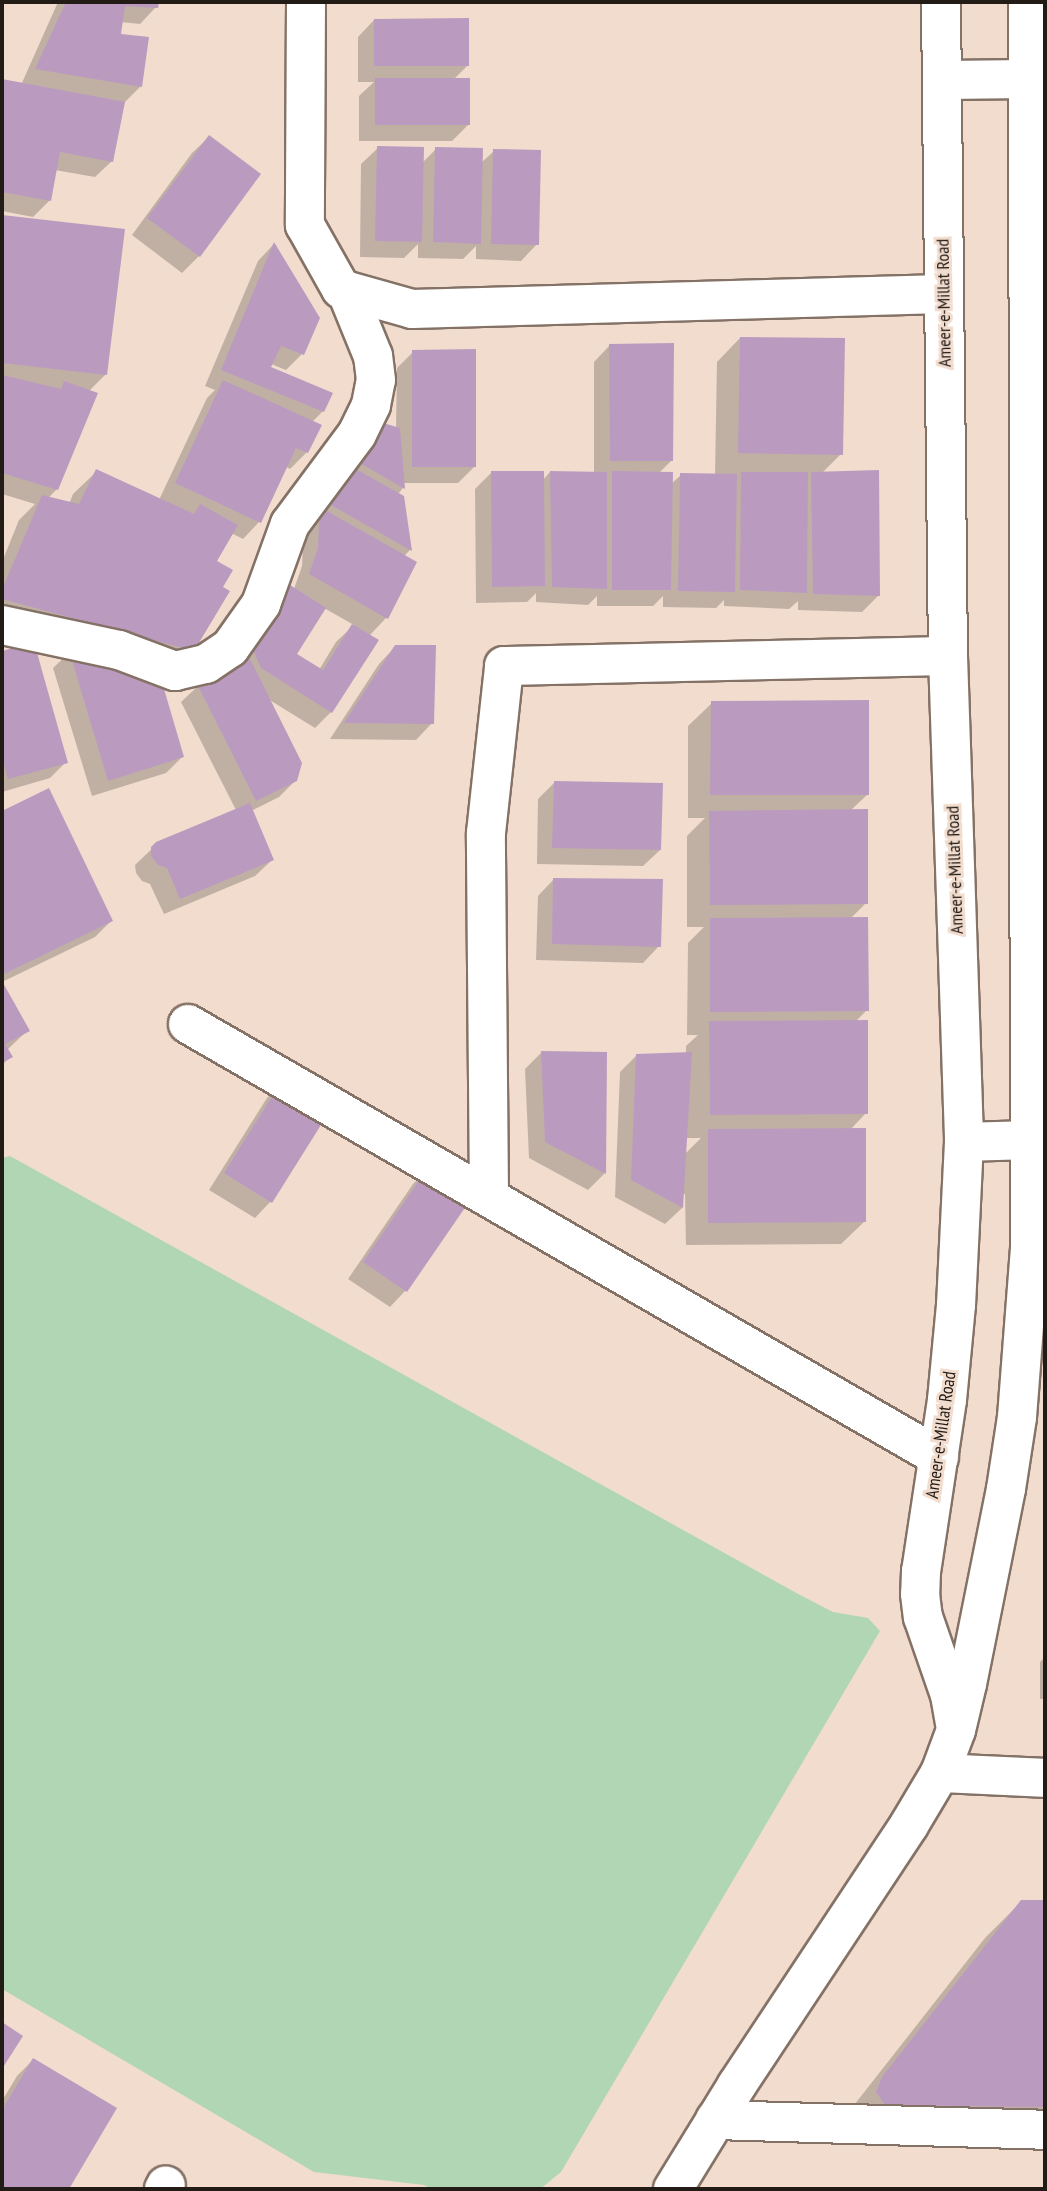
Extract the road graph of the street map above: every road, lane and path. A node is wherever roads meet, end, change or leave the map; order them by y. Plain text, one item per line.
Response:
1 (941, 2) edge
2 (1028, 2) edge
3 (296, 5) edge
4 (1037, 79) edge
5 (943, 80) junction
6 (346, 290) junction
7 (943, 294) junction
8 (2, 625) edge
9 (948, 656) junction
10 (188, 1024) dead end
11 (1037, 1139) edge
12 (964, 1142) junction
13 (489, 1196) junction
14 (939, 1457) junction
15 (956, 1730) junction
16 (940, 1773) junction
17 (1045, 1778) edge
18 (715, 2120) junction
19 (1045, 2130) edge
20 (673, 2189) edge

1 - 5 main road, Ameer-e-Millat Road
2 - 4 main road
3 - 6 main road
4 - 5 main road
4 - 11 main road
5 - 7 main road, Ameer-e-Millat Road
6 - 7 main road
6 - 8 main road
7 - 9 main road, Ameer-e-Millat Road
9 - 12 main road, Ameer-e-Millat Road
9 - 13 main road
10 - 13 main road
11 - 12 main road
11 - 15 main road
12 - 14 main road, Ameer-e-Millat Road
13 - 14 main road
14 - 15 main road, Ameer-e-Millat Road
15 - 16 main road
16 - 17 main road
16 - 18 main road
18 - 19 main road
18 - 20 main road

